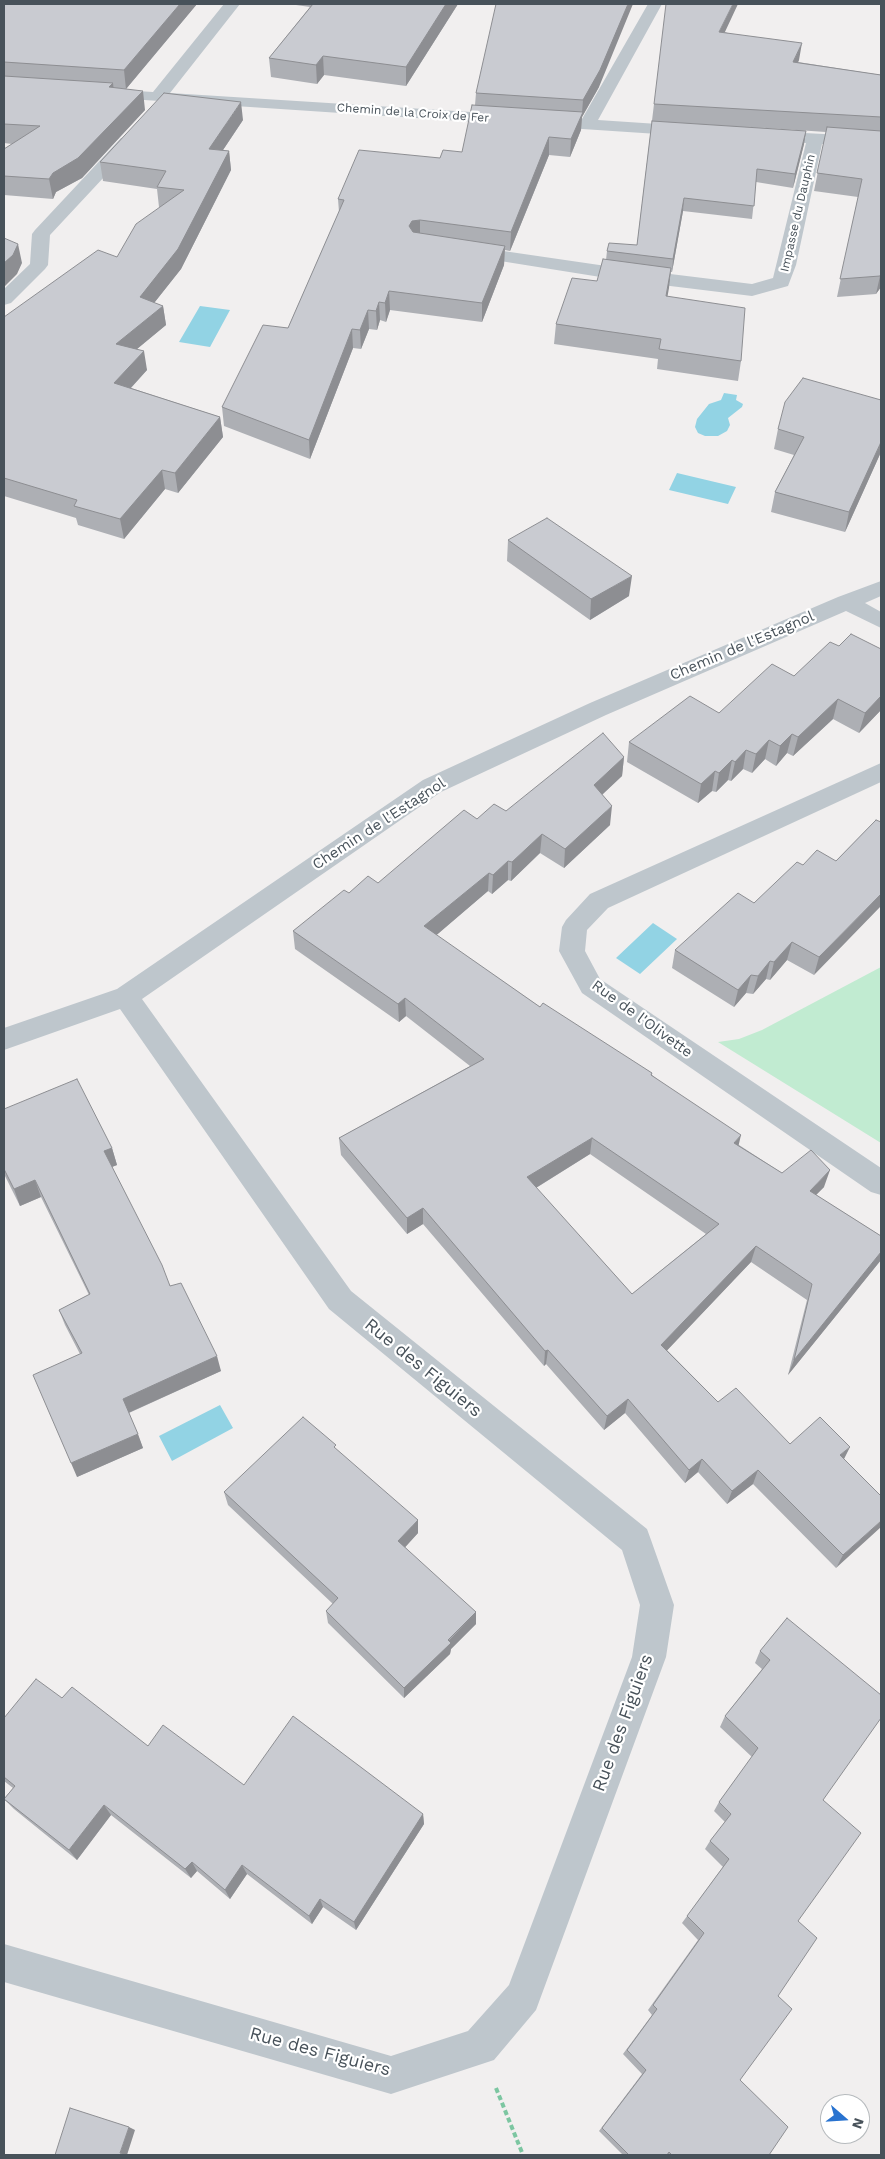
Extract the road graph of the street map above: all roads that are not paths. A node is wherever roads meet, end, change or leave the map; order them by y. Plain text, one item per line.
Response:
1 (232, 4) edge
2 (655, 4) edge
3 (90, 93) edge
4 (160, 102) junction
5 (588, 124) junction
6 (140, 127) edge
7 (703, 132) edge
8 (750, 134) edge
9 (815, 139) junction
10 (881, 142) edge
11 (448, 249) edge
12 (4, 299) edge
13 (881, 588) edge
14 (846, 602) junction
15 (881, 621) edge
16 (881, 772) edge
17 (126, 996) junction
18 (4, 1038) edge
19 (881, 1183) edge
20 (4, 1963) edge

1 - 4 street
2 - 5 street
3 - 4 street, Chemin de la Croix de Fer
4 - 5 street, Chemin de la Croix de Fer
5 - 7 street, Chemin de la Croix de Fer
6 - 12 street
8 - 9 street
9 - 10 street
9 - 11 street, Impasse du Dauphin
13 - 14 street, Chemin de l'Estagnol
14 - 15 street
14 - 17 street, Chemin de l'Estagnol
16 - 19 street, Rue de l'Olivette
17 - 18 street, Chemin de l'Estagnol
17 - 20 street, Rue des Figuiers

